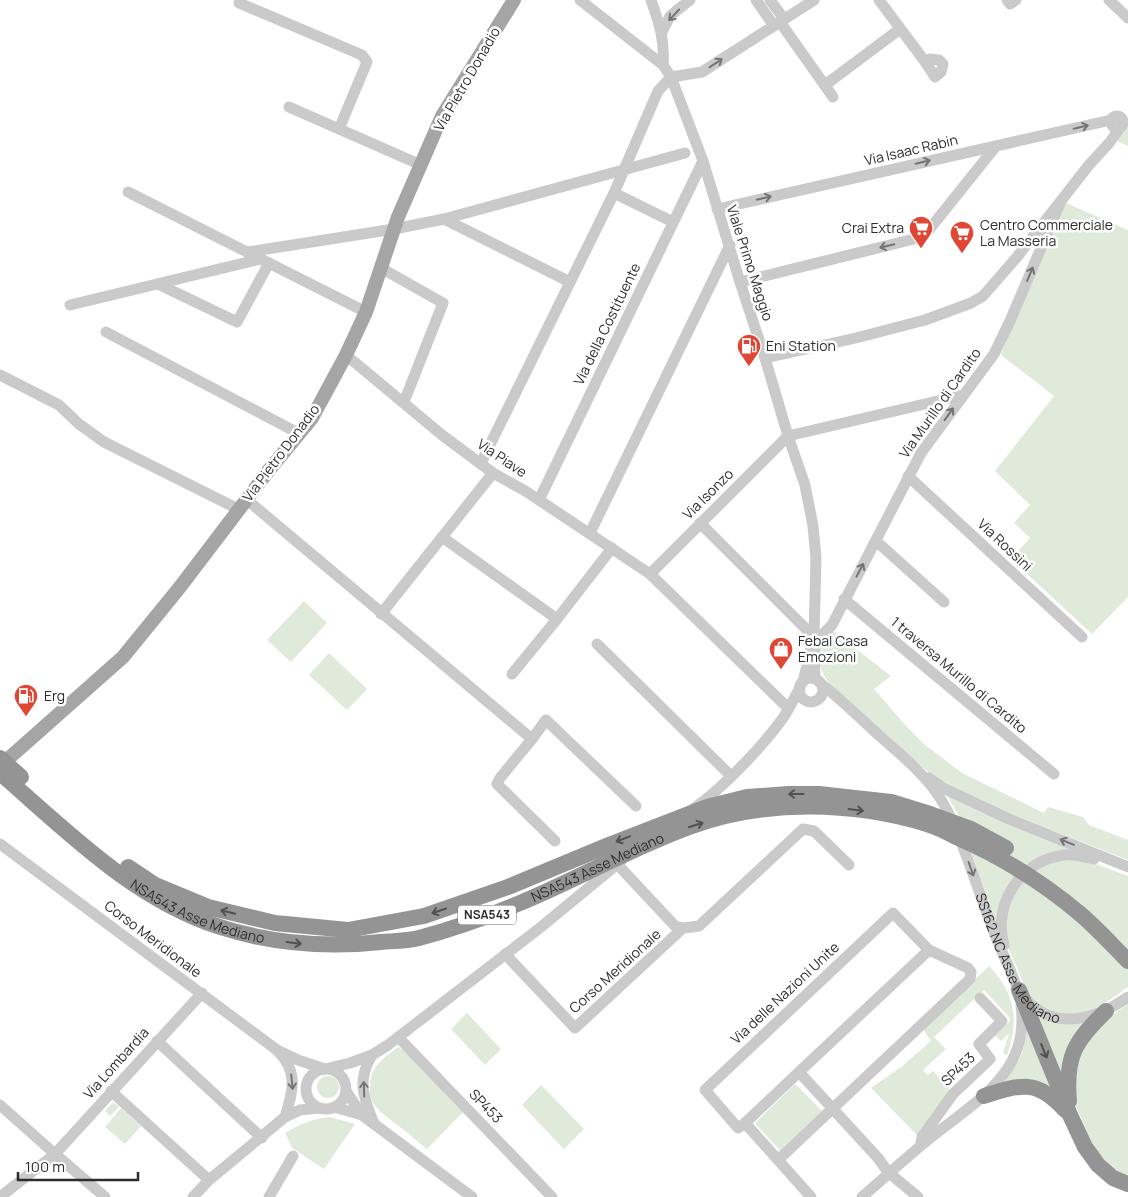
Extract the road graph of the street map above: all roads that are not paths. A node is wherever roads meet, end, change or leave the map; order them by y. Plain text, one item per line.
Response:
1 (514, 0) edge
2 (580, 0) edge
3 (652, 0) edge
4 (690, 0) edge
5 (756, 0) edge
6 (770, 0) edge
7 (814, 0) edge
8 (879, 0) edge
9 (1007, 0) edge
10 (1016, 0) edge
11 (1109, 0) edge
12 (239, 3) dead end
13 (1128, 18) edge
14 (780, 22) junction
15 (900, 29) junction
16 (662, 32) junction
17 (926, 63) dead end
18 (663, 65) junction
19 (671, 77) junction
20 (825, 85) junction
21 (833, 97) dead end
22 (288, 107) dead end
23 (1128, 107) edge
24 (1119, 120) edge
25 (339, 130) junction
26 (996, 146) junction
27 (685, 153) dead end
28 (703, 161) junction
29 (421, 165) junction
30 (623, 170) junction
31 (128, 192) dead end
32 (614, 193) junction
33 (1061, 201) junction
34 (717, 209) junction
35 (444, 219) junction
36 (673, 222) junction
37 (394, 229) junction
38 (730, 245) junction
39 (248, 252) junction
40 (265, 261) junction
41 (381, 268) junction
42 (570, 282) junction
43 (740, 282) junction
44 (158, 284) junction
45 (70, 305) dead end
46 (366, 312) junction
47 (106, 332) dead end
48 (346, 355) junction
49 (765, 358) junction
50 (0, 375) edge
51 (963, 395) junction
52 (404, 402) junction
53 (300, 434) junction
54 (788, 436) junction
55 (481, 463) junction
56 (493, 473) junction
57 (908, 476) junction
58 (539, 500) junction
59 (242, 504) junction
60 (700, 523) junction
61 (590, 533) junction
62 (442, 537) junction
63 (876, 541) junction
64 (612, 548) junction
65 (650, 574) junction
66 (844, 599) junction
67 (944, 602) dead end
68 (381, 614) junction
69 (557, 619) junction
70 (814, 637) junction
71 (1082, 637) dead end
72 (597, 644) dead end
73 (512, 674) dead end
74 (818, 681) junction
75 (801, 685) junction
76 (816, 699) junction
77 (788, 708) junction
78 (861, 719) junction
79 (532, 739) junction
80 (0, 758) edge
81 (0, 766) edge
82 (914, 767) junction
83 (0, 773) edge
84 (1054, 774) dead end
85 (731, 776) junction
86 (636, 806) dead end
87 (555, 842) dead end
88 (1, 843) edge
89 (1111, 861) junction
90 (617, 864) junction
91 (849, 865) dead end
92 (1128, 867) edge
93 (683, 928) junction
94 (1128, 946) edge
95 (929, 950) junction
96 (505, 954) junction
97 (1128, 961) edge
98 (1009, 967) junction
99 (1019, 990) junction
100 (202, 993) junction
101 (1128, 997) edge
102 (980, 998) dead end
103 (1106, 1011) junction
104 (398, 1036) junction
105 (157, 1041) junction
106 (282, 1052) junction
107 (372, 1055) junction
108 (325, 1069) junction
109 (799, 1072) junction
110 (307, 1082) junction
111 (346, 1090) junction
112 (111, 1091) junction
113 (984, 1096) junction
114 (0, 1105) edge
115 (319, 1108) junction
116 (334, 1108) junction
117 (833, 1108) junction
118 (362, 1115) junction
119 (1070, 1116) junction
120 (285, 1117) junction
121 (745, 1123) junction
122 (374, 1124) junction
123 (262, 1138) junction
124 (921, 1146) junction
125 (54, 1154) junction
126 (293, 1156) dead end
127 (778, 1160) junction
128 (888, 1172) junction
129 (210, 1180) junction
130 (1128, 1184) edge
131 (0, 1197) edge
132 (105, 1197) edge
133 (193, 1197) edge
134 (269, 1197) edge
135 (472, 1197) edge
136 (552, 1197) edge
137 (811, 1197) edge
138 (862, 1197) edge
139 (918, 1197) edge

1 - 29 main road, Via Pietro Donadio
2 - 18 street, Viale Primo Maggio
3 - 16 street
4 -> 16 street
5 - 14 street
6 - 14 street
7 - 14 street
8 - 15 street
9 - 10 street
11 - 13 street
12 - 25 street
19 -> 14 street
14 - 20 street
15 - 17 street
15 - 20 street
16 - 18 street
18 - 19 street, Viale Primo Maggio
19 - 28 street, Viale Primo Maggio
19 - 30 street
20 - 21 street
22 - 25 street
23 - 24 street
26 -> 24 street, Via Isaac Rabin
24 - 33 street
25 - 29 street
34 -> 26 street, Via Isaac Rabin
26 -> 43 street
27 - 30 street
28 - 34 street, Viale Primo Maggio
28 - 36 street, Via della Costituente
29 - 37 main road, Via Pietro Donadio
30 - 32 street
30 - 35 street
31 - 39 street
32 - 36 street
32 - 42 street
33 - 49 street
51 -> 33 street, Via Murillo di Cardito
34 - 38 street, Viale Primo Maggio
35 - 37 street
35 - 42 street
36 - 58 street, Via della Costituente
37 - 39 street
37 - 41 main road, Via Pietro Donadio
38 - 43 street, Viale Primo Maggio
38 - 61 street
39 - 40 street
40 - 44 street
40 - 44 street
40 - 46 street
41 - 46 main road, Via Pietro Donadio
41 - 52 street
42 - 55 street
43 - 49 street, Viale Primo Maggio
44 - 45 street
46 - 48 main road, Via Pietro Donadio
47 - 53 street
48 - 52 street, Via Piave
48 - 53 main road, Via Pietro Donadio
49 - 54 street, Viale Primo Maggio
50 - 59 street
51 - 54 street
57 -> 51 street, Via Murillo di Cardito
52 - 55 street, Via Piave
53 - 59 main road, Via Pietro Donadio
54 - 60 street, Via Isonzo
54 - 70 street, Viale Primo Maggio
55 - 56 street, Via Piave
56 - 58 street, Via Piave
56 - 62 street
57 - 63 street, Via Murillo di Cardito
57 - 71 street, Via Rossini
58 - 61 street, Via Piave
59 - 68 street
59 - 81 main road, Via Pietro Donadio
60 - 65 street, Via Isonzo
60 - 70 street
61 - 64 street, Via Piave
62 - 68 street
62 - 69 street
66 -> 63 street, Via Murillo di Cardito
63 - 67 street
64 - 65 street, Via Piave
64 - 69 street
65 - 77 street, Via Piave
66 - 70 street, Via Murillo di Cardito
66 - 84 street, 1 traversa Murillo di Cardito
68 - 79 street
69 - 73 street
70 - 74 street, Viale Primo Maggio
70 - 75 street, Viale Primo Maggio
72 - 85 street
74 - 75 street
74 - 76 street
74 - 78 street, SS162 NC Asse Mediano
75 - 76 street
75 - 77 street
76 - 77 street
76 - 78 street, SS162 NC Asse Mediano
77 - 85 street
78 - 82 street, SS162 NC Asse Mediano
79 - 86 street
79 - 87 street
94 -> 80 highway, NSA543 Asse Mediano / NSA543, bridge
89 -> 82 street, SS162 NC Asse Mediano
82 -> 98 street, SS162 NC Asse Mediano
83 -> 97 highway, NSA543 Asse Mediano / NSA543, bridge
85 - 90 street
88 - 100 street, Corso Meridionale
89 - 92 street, SS162 NC Asse Mediano
89 - 98 street
90 - 93 street, Corso Meridionale
90 - 96 street
91 - 93 street, Corso Meridionale
93 - 96 street, Corso Meridionale
95 - 109 street
95 - 117 street, Via delle Nazioni Unite
95 - 121 street, Via delle Nazioni Unite
96 - 104 street
98 - 99 street, SS162 NC Asse Mediano
99 - 103 street, SS162 NC Asse Mediano
99 - 113 street
99 -> 119 highway
100 - 105 street, Via Lombardia
100 - 106 street, Corso Meridionale
101 - 103 street, SS162 NC Asse Mediano
102 - 124 street, SP453
103 - 119 highway
104 - 107 street
104 - 136 street, SP453
105 - 112 street, Via Lombardia
105 - 123 street
106 - 108 street
106 - 110 street
106 -> 120 street
107 - 108 street
122 -> 107 street
108 - 110 street
108 - 111 street
109 - 117 street
109 - 121 street
110 - 115 street
111 - 116 street
111 - 118 street
112 - 125 street, Via Lombardia
112 - 129 street
113 - 119 highway
113 - 124 street
114 - 125 street
115 - 116 street
115 - 120 street
116 - 118 street
117 - 127 street, Via delle Nazioni Unite
117 - 128 street
118 - 122 street
119 - 130 highway
120 - 123 street
121 - 127 street, Via delle Nazioni Unite
122 - 135 street
123 - 129 street
124 - 128 street
125 - 131 street, Via Lombardia
125 - 132 street
126 - 134 street
127 - 137 street, Via delle Nazioni Unite
128 - 138 street
128 - 139 street
129 - 133 street

